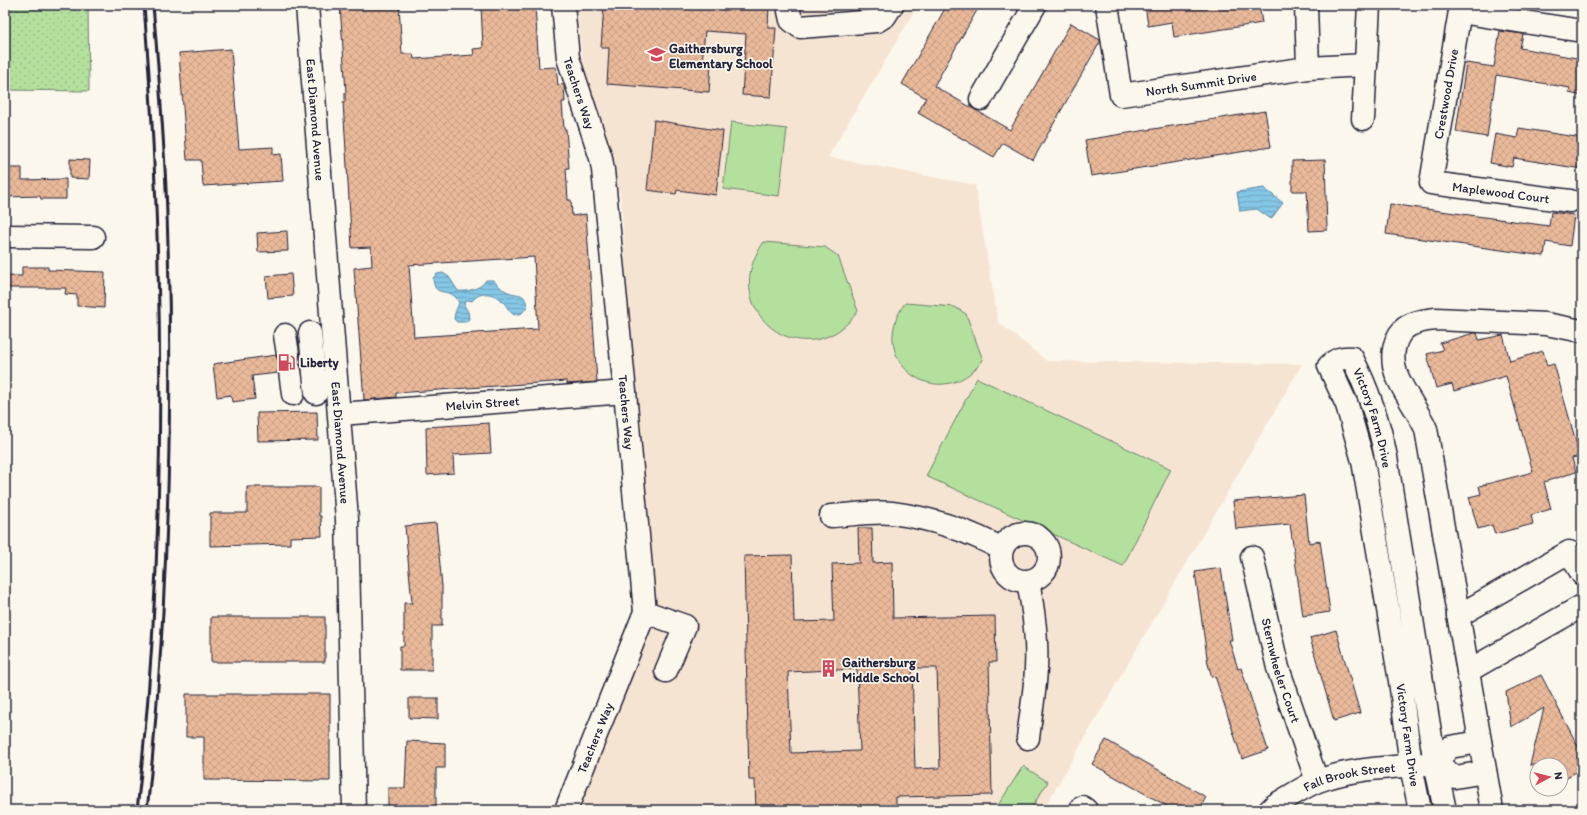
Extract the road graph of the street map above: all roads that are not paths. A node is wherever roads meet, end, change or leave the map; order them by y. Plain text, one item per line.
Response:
1 (307, 5) edge
2 (563, 5) edge
3 (790, 5) edge
4 (892, 5) edge
5 (1035, 5) edge
6 (1107, 5) edge
7 (1306, 5) edge
8 (1369, 5) edge
9 (1461, 8) edge
10 (1582, 31) edge
11 (1366, 65) junction
12 (1308, 68) junction
13 (981, 99) dead end
14 (1363, 119) dead end
15 (1431, 183) joint
16 (1570, 201) dead end
17 (5, 236) edge
18 (93, 237) dead end
19 (1582, 331) edge
20 (310, 333) dead end
21 (288, 353) dead end
22 (625, 392) junction
23 (316, 393) dead end
24 (293, 394) dead end
25 (340, 414) junction
26 (1386, 456) junction
27 (1363, 461) junction
28 (831, 516) dead end
29 (1002, 549) junction
30 (1252, 556) dead end
31 (1582, 574) edge
32 (1028, 581) junction
33 (1582, 606) edge
34 (645, 612) junction
35 (1458, 616) junction
36 (666, 671) dead end
37 (1468, 671) junction
38 (1028, 738) dead end
39 (1480, 742) junction
40 (1435, 763) junction
41 (1410, 766) junction
42 (1485, 772) junction
43 (1317, 781) junction
44 (354, 810) edge
45 (566, 810) edge
46 (1270, 810) edge
47 (1420, 810) edge
48 (1446, 810) edge
49 (1492, 810) edge

1 - 25 street, East Diamond Avenue
2 - 22 street, Teachers Way
3 - 4 street
5 - 13 street
6 - 12 street, North Summit Drive
7 - 12 street
8 - 11 street
9 - 10 street
9 - 15 street, Crestwood Drive
11 - 12 street
11 - 14 street
15 - 16 street, Maplewood Court
17 - 18 street
19 - 35 street
20 - 23 street
21 - 24 street
22 - 25 street, Melvin Street
22 - 34 street, Teachers Way
25 - 44 street, East Diamond Avenue
26 - 27 street
26 - 27 street, Victory Farm Drive
26 - 40 street, Victory Farm Drive
27 - 41 street, Victory Farm Drive
28 - 29 street
29 - 32 street
29 - 32 street
30 - 43 street, Sternwheeler Court
31 - 35 street
32 - 38 street
33 - 37 street
34 - 36 street
34 - 45 street, Teachers Way
35 - 37 street
37 - 39 street
39 - 40 street
39 - 42 street
40 - 41 street, Fall Brook Street
40 - 42 street
40 - 48 street, Victory Farm Drive
41 - 43 street, Fall Brook Street
41 - 47 street, Victory Farm Drive
42 - 49 street
43 - 46 street, Fall Brook Street

